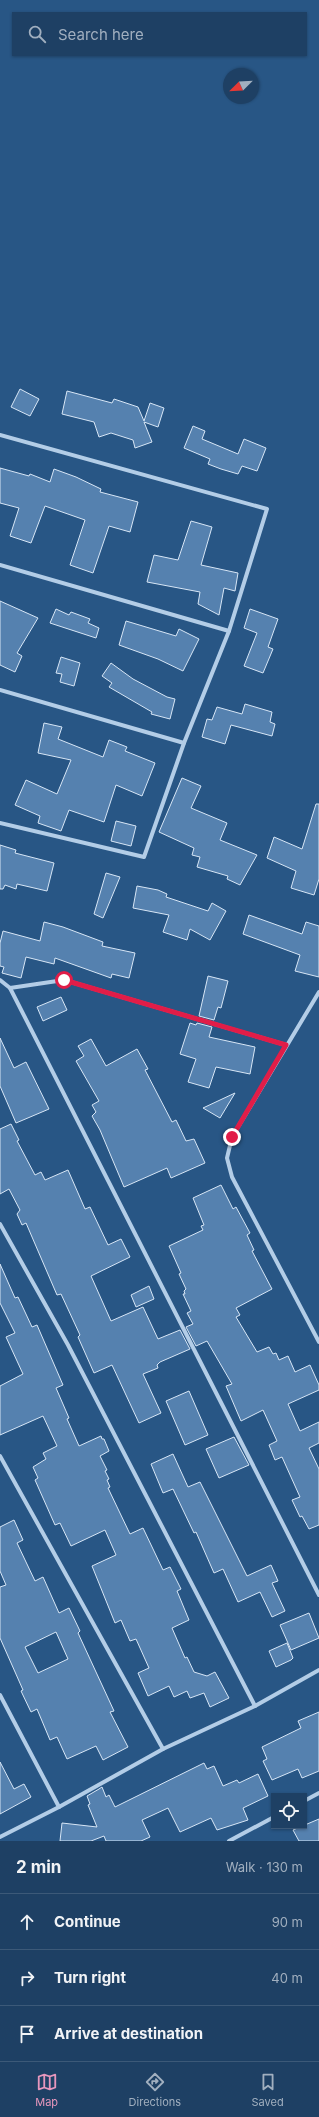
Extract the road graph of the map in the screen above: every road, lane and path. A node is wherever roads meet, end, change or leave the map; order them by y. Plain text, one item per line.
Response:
1 (0, 435) edge
2 (0, 565) edge
3 (228, 631) junction
4 (0, 690) edge
5 (184, 743) junction
6 (0, 823) edge
7 (0, 980) edge
8 (10, 988) junction
9 (319, 992) edge
10 (286, 1045) junction
11 (0, 1224) edge
12 (319, 1342) edge
13 (0, 1456) edge
14 (319, 1595) edge
15 (319, 1670) edge
16 (0, 1696) edge
17 (255, 1706) junction
18 (163, 1749) junction
19 (319, 1793) edge
20 (307, 1799) edge
21 (59, 1807) junction
22 (271, 1819) edge
23 (0, 1837) edge
24 (228, 1841) edge

1 - 3 street
2 - 3 street
3 - 5 street
4 - 5 street
5 - 6 street
7 - 8 street
8 - 10 street
8 - 14 street
9 - 10 street
10 - 12 street
11 - 17 street
13 - 18 street
15 - 17 street
16 - 21 street
17 - 18 street
18 - 21 street
19 - 20 street
21 - 23 street
22 - 24 street

